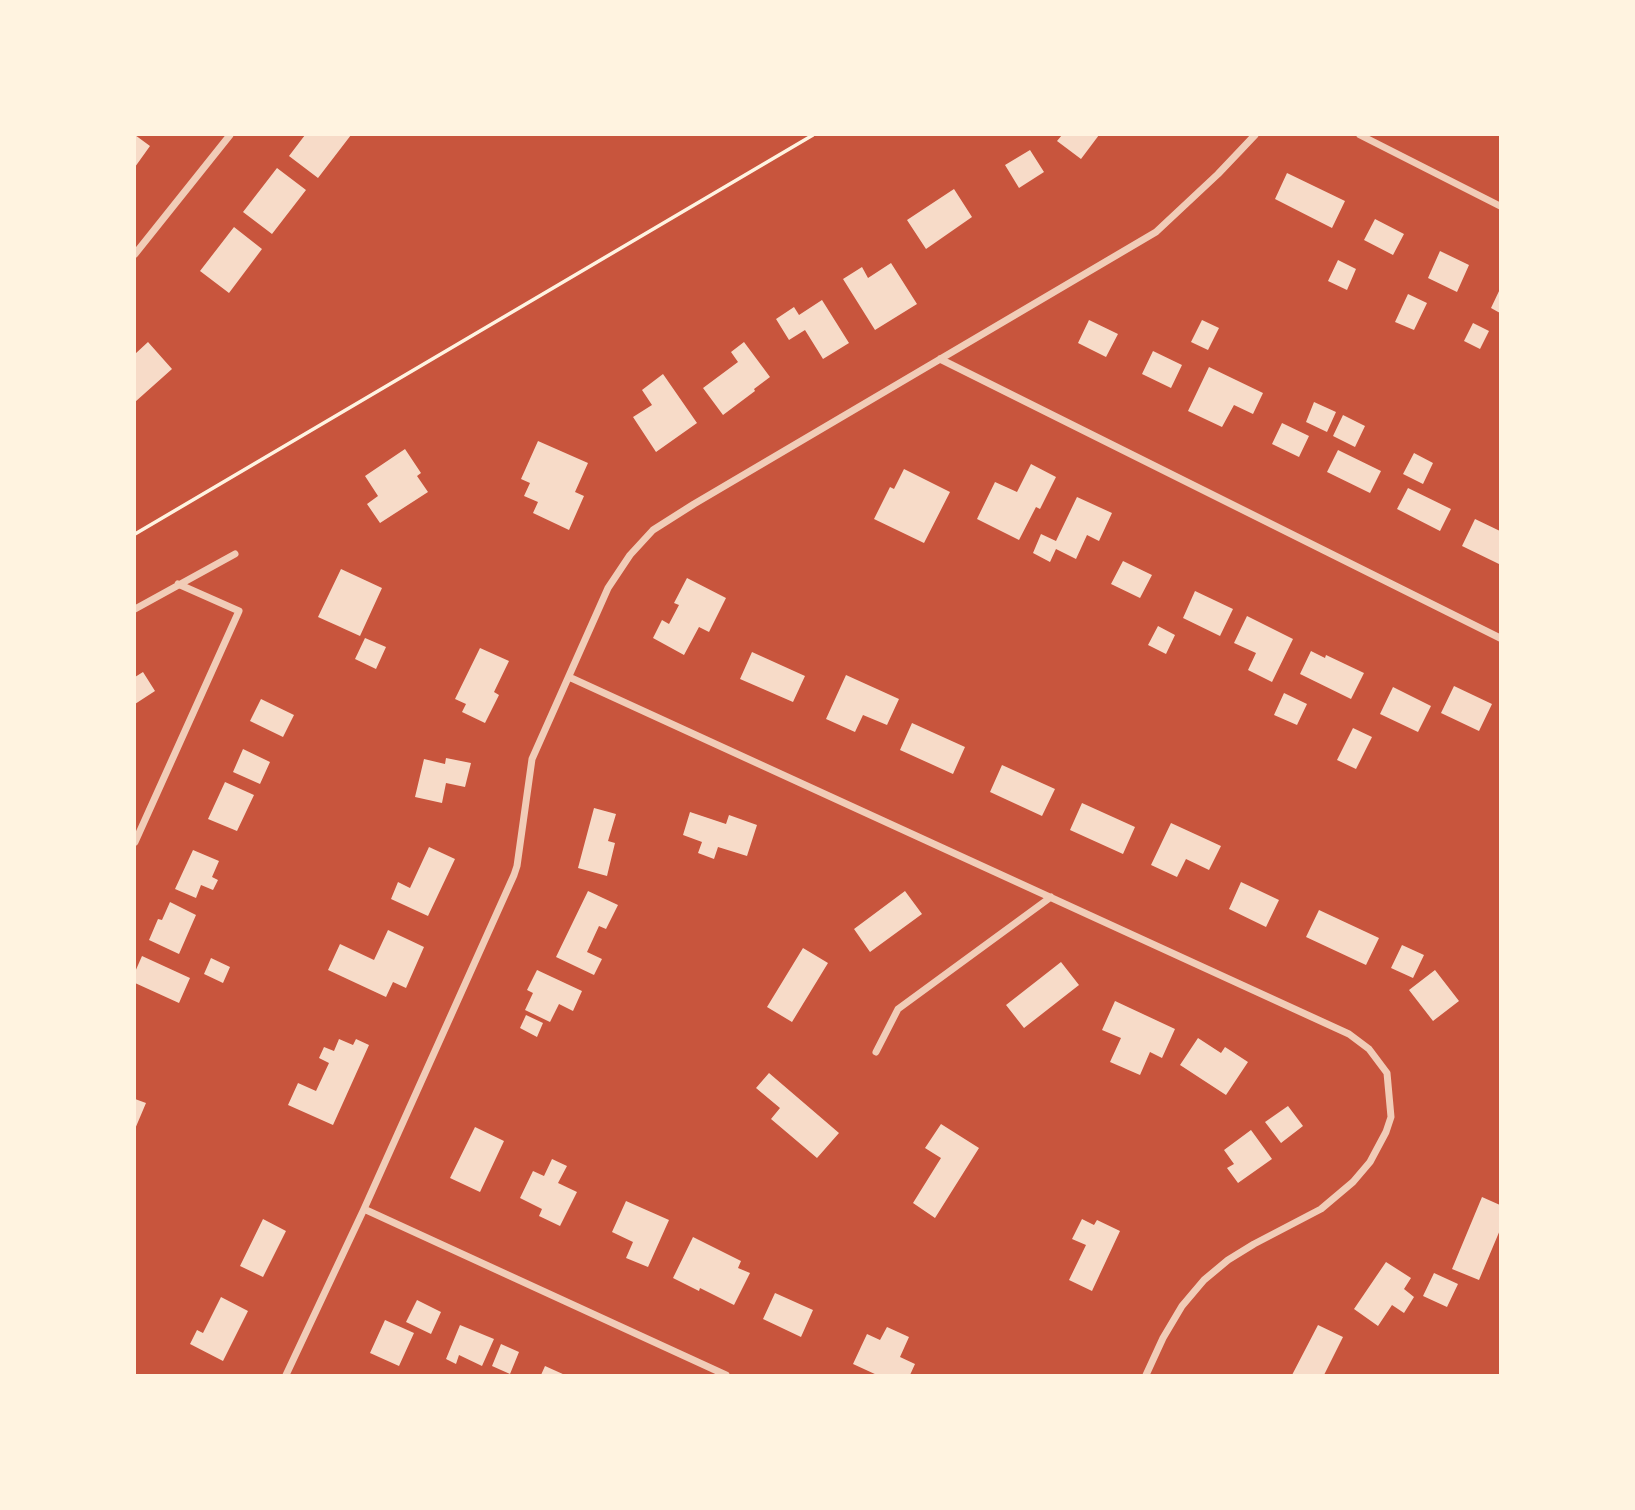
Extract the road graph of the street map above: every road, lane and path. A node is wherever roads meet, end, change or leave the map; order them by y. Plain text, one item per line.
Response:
1 (230, 135) edge
2 (813, 135) edge
3 (1255, 135) edge
4 (1360, 135) edge
5 (1500, 206) edge
6 (135, 254) edge
7 (940, 359) junction
8 (135, 534) edge
9 (235, 554) dead end
10 (178, 584) junction
11 (135, 609) edge
12 (1500, 638) edge
13 (569, 677) junction
14 (135, 842) edge
15 (1051, 897) junction
16 (876, 1052) dead end
17 (364, 1209) junction
18 (286, 1375) edge
19 (726, 1375) edge
20 (1146, 1375) edge

1 - 6 street
2 - 8 path
3 - 7 street
4 - 5 street
7 - 12 street
7 - 13 street
9 - 10 street
10 - 11 street
10 - 14 street
13 - 15 street
13 - 17 street
15 - 16 street
15 - 20 street
17 - 18 street
17 - 19 street

